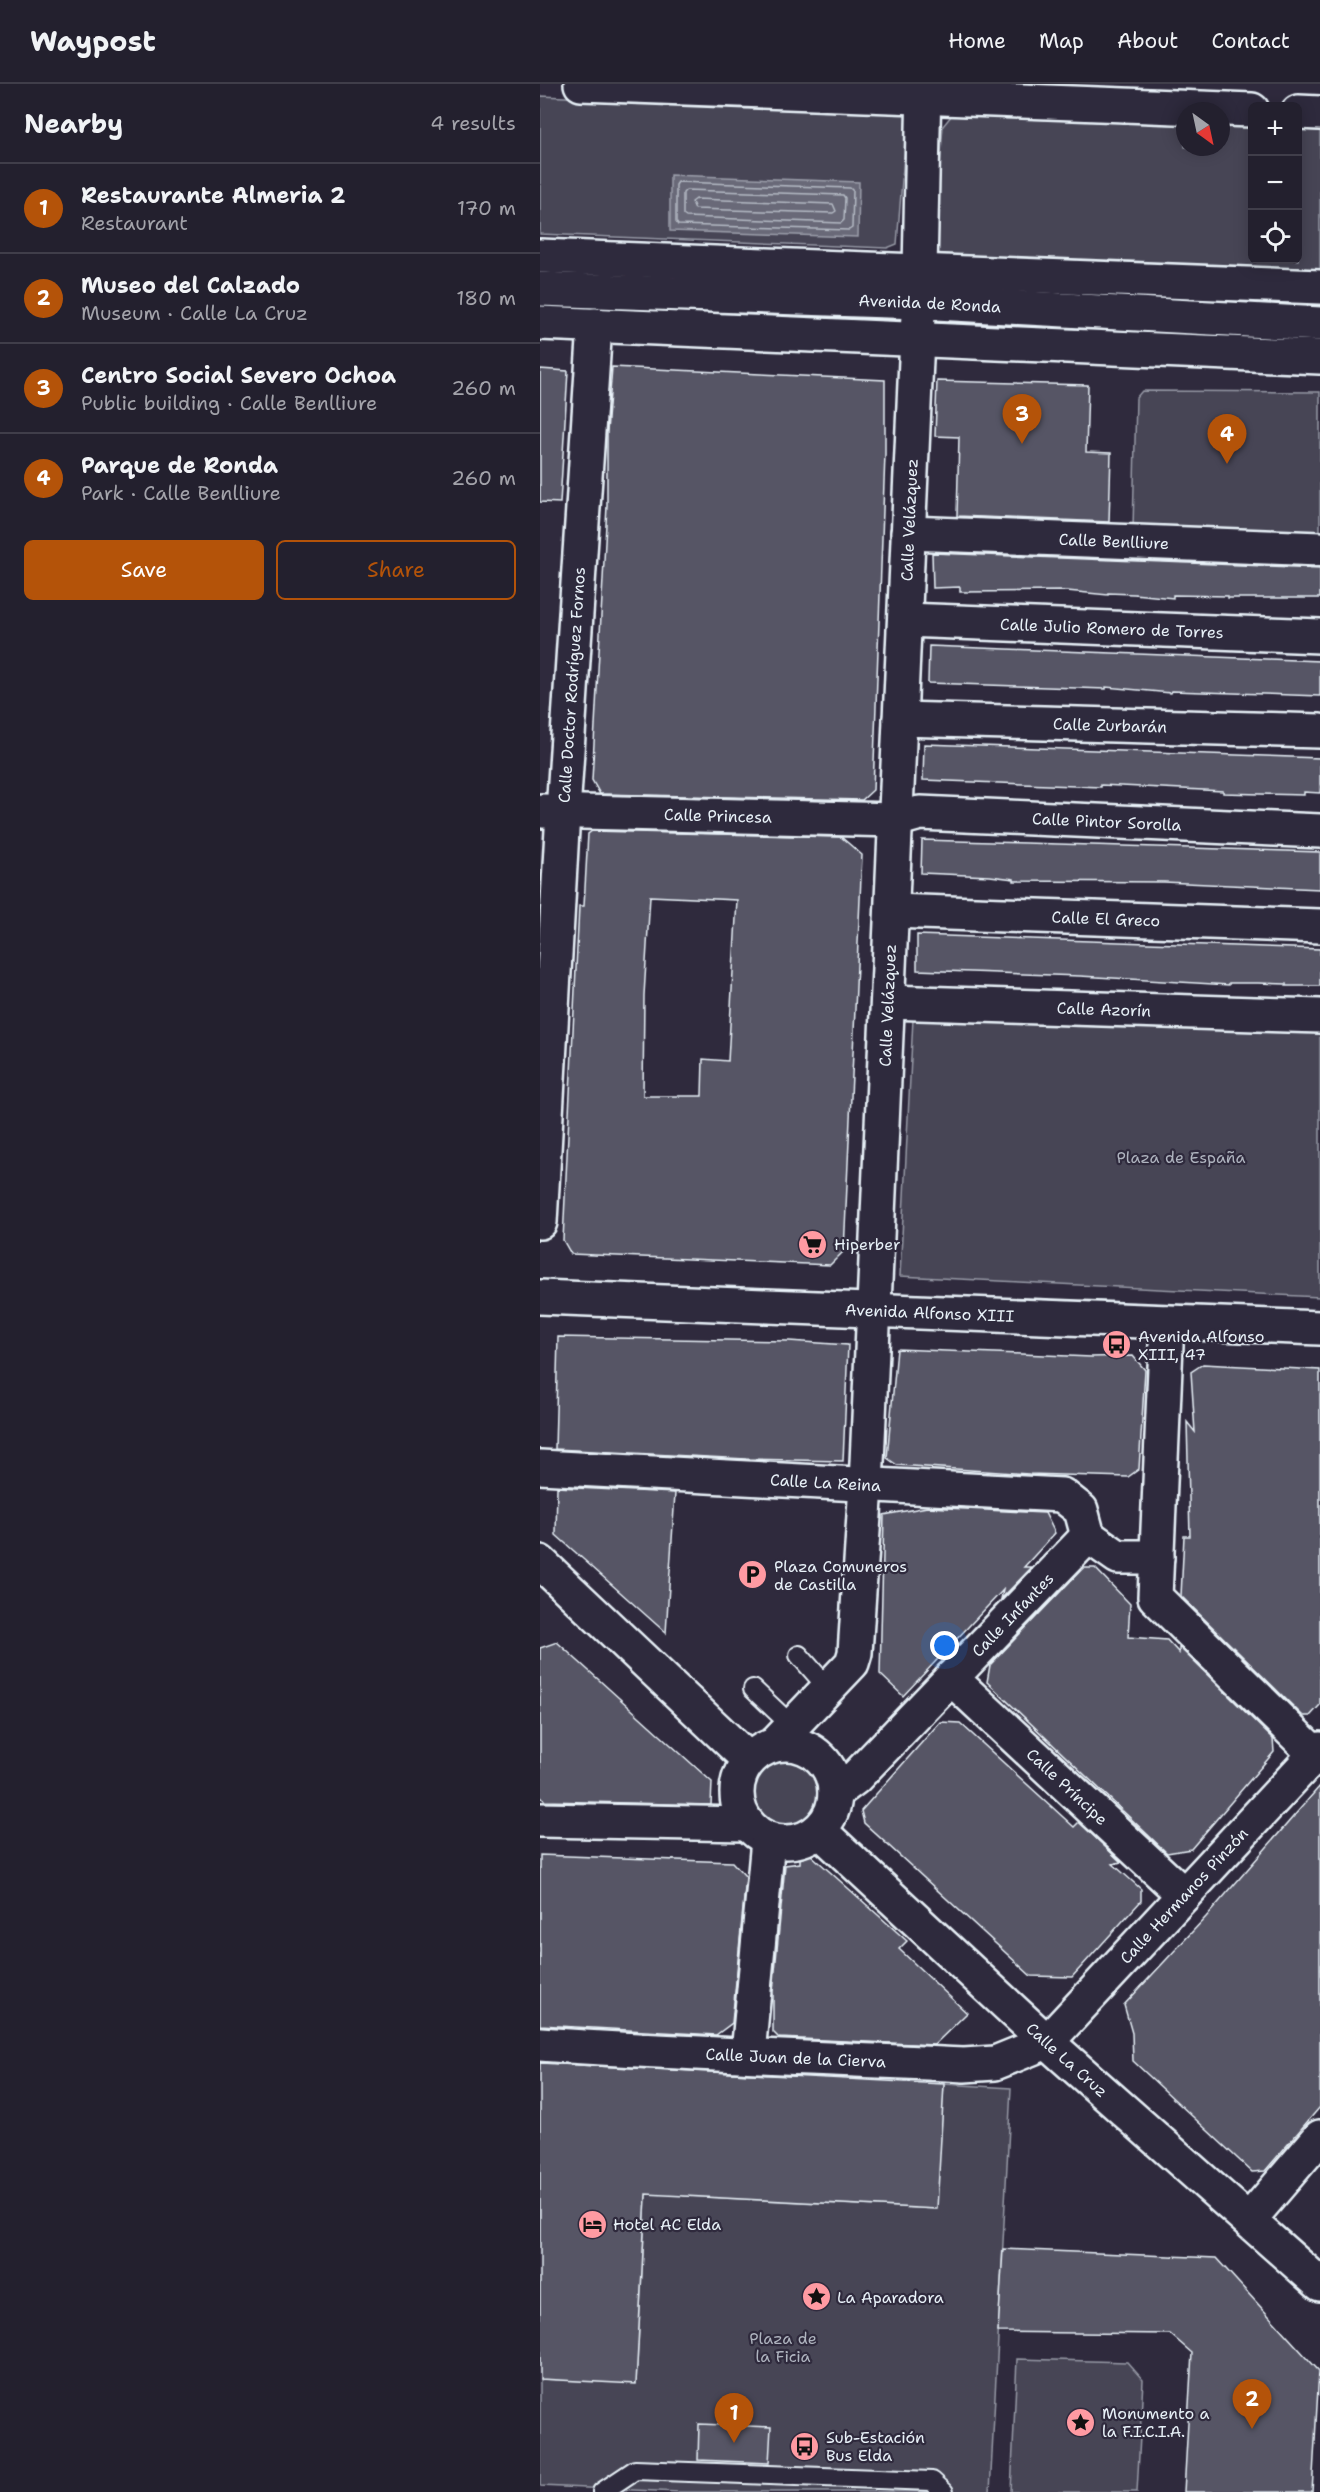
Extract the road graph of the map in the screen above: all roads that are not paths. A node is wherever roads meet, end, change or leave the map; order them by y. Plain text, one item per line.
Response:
1 (581, 84) edge
2 (923, 91) edge
3 (1248, 110) edge
4 (1302, 112) edge
5 (1320, 113) edge
6 (540, 255) edge
7 (920, 270) junction
8 (1320, 287) edge
9 (540, 289) edge
10 (918, 302) junction
11 (540, 322) edge
12 (1320, 324) edge
13 (595, 325) junction
14 (917, 339) junction
15 (1320, 357) edge
16 (908, 533) junction
17 (1320, 549) edge
18 (904, 620) junction
19 (1320, 636) edge
20 (900, 719) junction
21 (1320, 731) edge
22 (551, 812) edge
23 (895, 820) junction
24 (1320, 831) edge
25 (891, 911) junction
26 (1320, 926) edge
27 (888, 1002) junction
28 (1320, 1016) edge
29 (540, 1222) edge
30 (540, 1297) edge
31 (872, 1310) junction
32 (1167, 1322) junction
33 (1320, 1328) edge
34 (540, 1467) edge
35 (866, 1485) junction
36 (1088, 1536) junction
37 (1157, 1557) junction
38 (540, 1562) edge
39 (799, 1655) dead end
40 (951, 1678) junction
41 (827, 1687) junction
42 (753, 1689) dead end
43 (771, 1744) junction
44 (1318, 1754) edge
45 (835, 1793) junction
46 (540, 1820) edge
47 (819, 1830) junction
48 (757, 1832) junction
49 (1184, 1895) junction
50 (1047, 2042) junction
51 (540, 2044) edge
52 (748, 2055) junction
53 (1320, 2138) edge
54 (1249, 2220) junction
55 (1320, 2284) edge
56 (602, 2492) edge
57 (944, 2492) edge

1 - 2 street
2 - 3 street
2 - 7 street, Calle Velázquez
4 - 5 street
6 - 7 street, Avenida de Ronda
7 - 8 street, Avenida de Ronda
7 - 10 street, Calle Velázquez
9 - 10 street, Avenida de Ronda
10 - 12 street, Avenida de Ronda
10 - 14 street, Calle Velázquez
11 - 13 street
13 - 14 street
13 - 22 street, Calle Doctor Rodríguez Fornos
14 - 15 street
14 - 16 street, Calle Velázquez
16 - 17 street, Calle Benlliure
16 - 18 street, Calle Velázquez
18 - 19 street, Calle Julio Romero de Torres
18 - 20 street, Calle Velázquez
20 - 21 street, Calle Zurbarán
20 - 23 street, Calle Velázquez
22 - 23 street, Calle Princesa
22 - 29 street, Calle Doctor Rodríguez Fornos
23 - 24 street, Calle Pintor Sorolla
23 - 25 street, Calle Velázquez
25 - 26 street, Calle El Greco
25 - 27 street, Calle Velázquez
27 - 28 street, Calle Azorín
27 - 31 street, Calle Velázquez
30 - 31 street, Avenida Alfonso XIII
31 - 32 street, Avenida Alfonso XIII
31 - 35 street, Calle Velázquez
32 - 33 street, Avenida Alfonso XIII
32 - 37 street
34 - 35 street, Calle La Reina
35 - 36 street, Calle La Reina
35 - 41 street, Calle Velázquez
36 - 37 street
36 - 40 street, Calle Infantes
37 - 44 street
38 - 43 street
39 - 41 lane
40 - 45 street, Calle Infantes
40 - 49 street, Calle Príncipe
41 - 43 street, Calle Velázquez
42 - 43 lane
43 - 45 street
43 - 48 street
44 - 49 street, Calle Hermanos Pinzón
45 - 47 street
46 - 48 street
47 - 48 street
47 - 50 street, Calle La Cruz
48 - 52 street
49 - 50 street, Calle Hermanos Pinzón
50 - 52 street, Calle Juan de la Cierva
50 - 54 street, Calle La Cruz
51 - 52 street, Calle Juan de la Cierva
53 - 54 street
54 - 55 street, Calle La Cruz
56 - 57 lane

